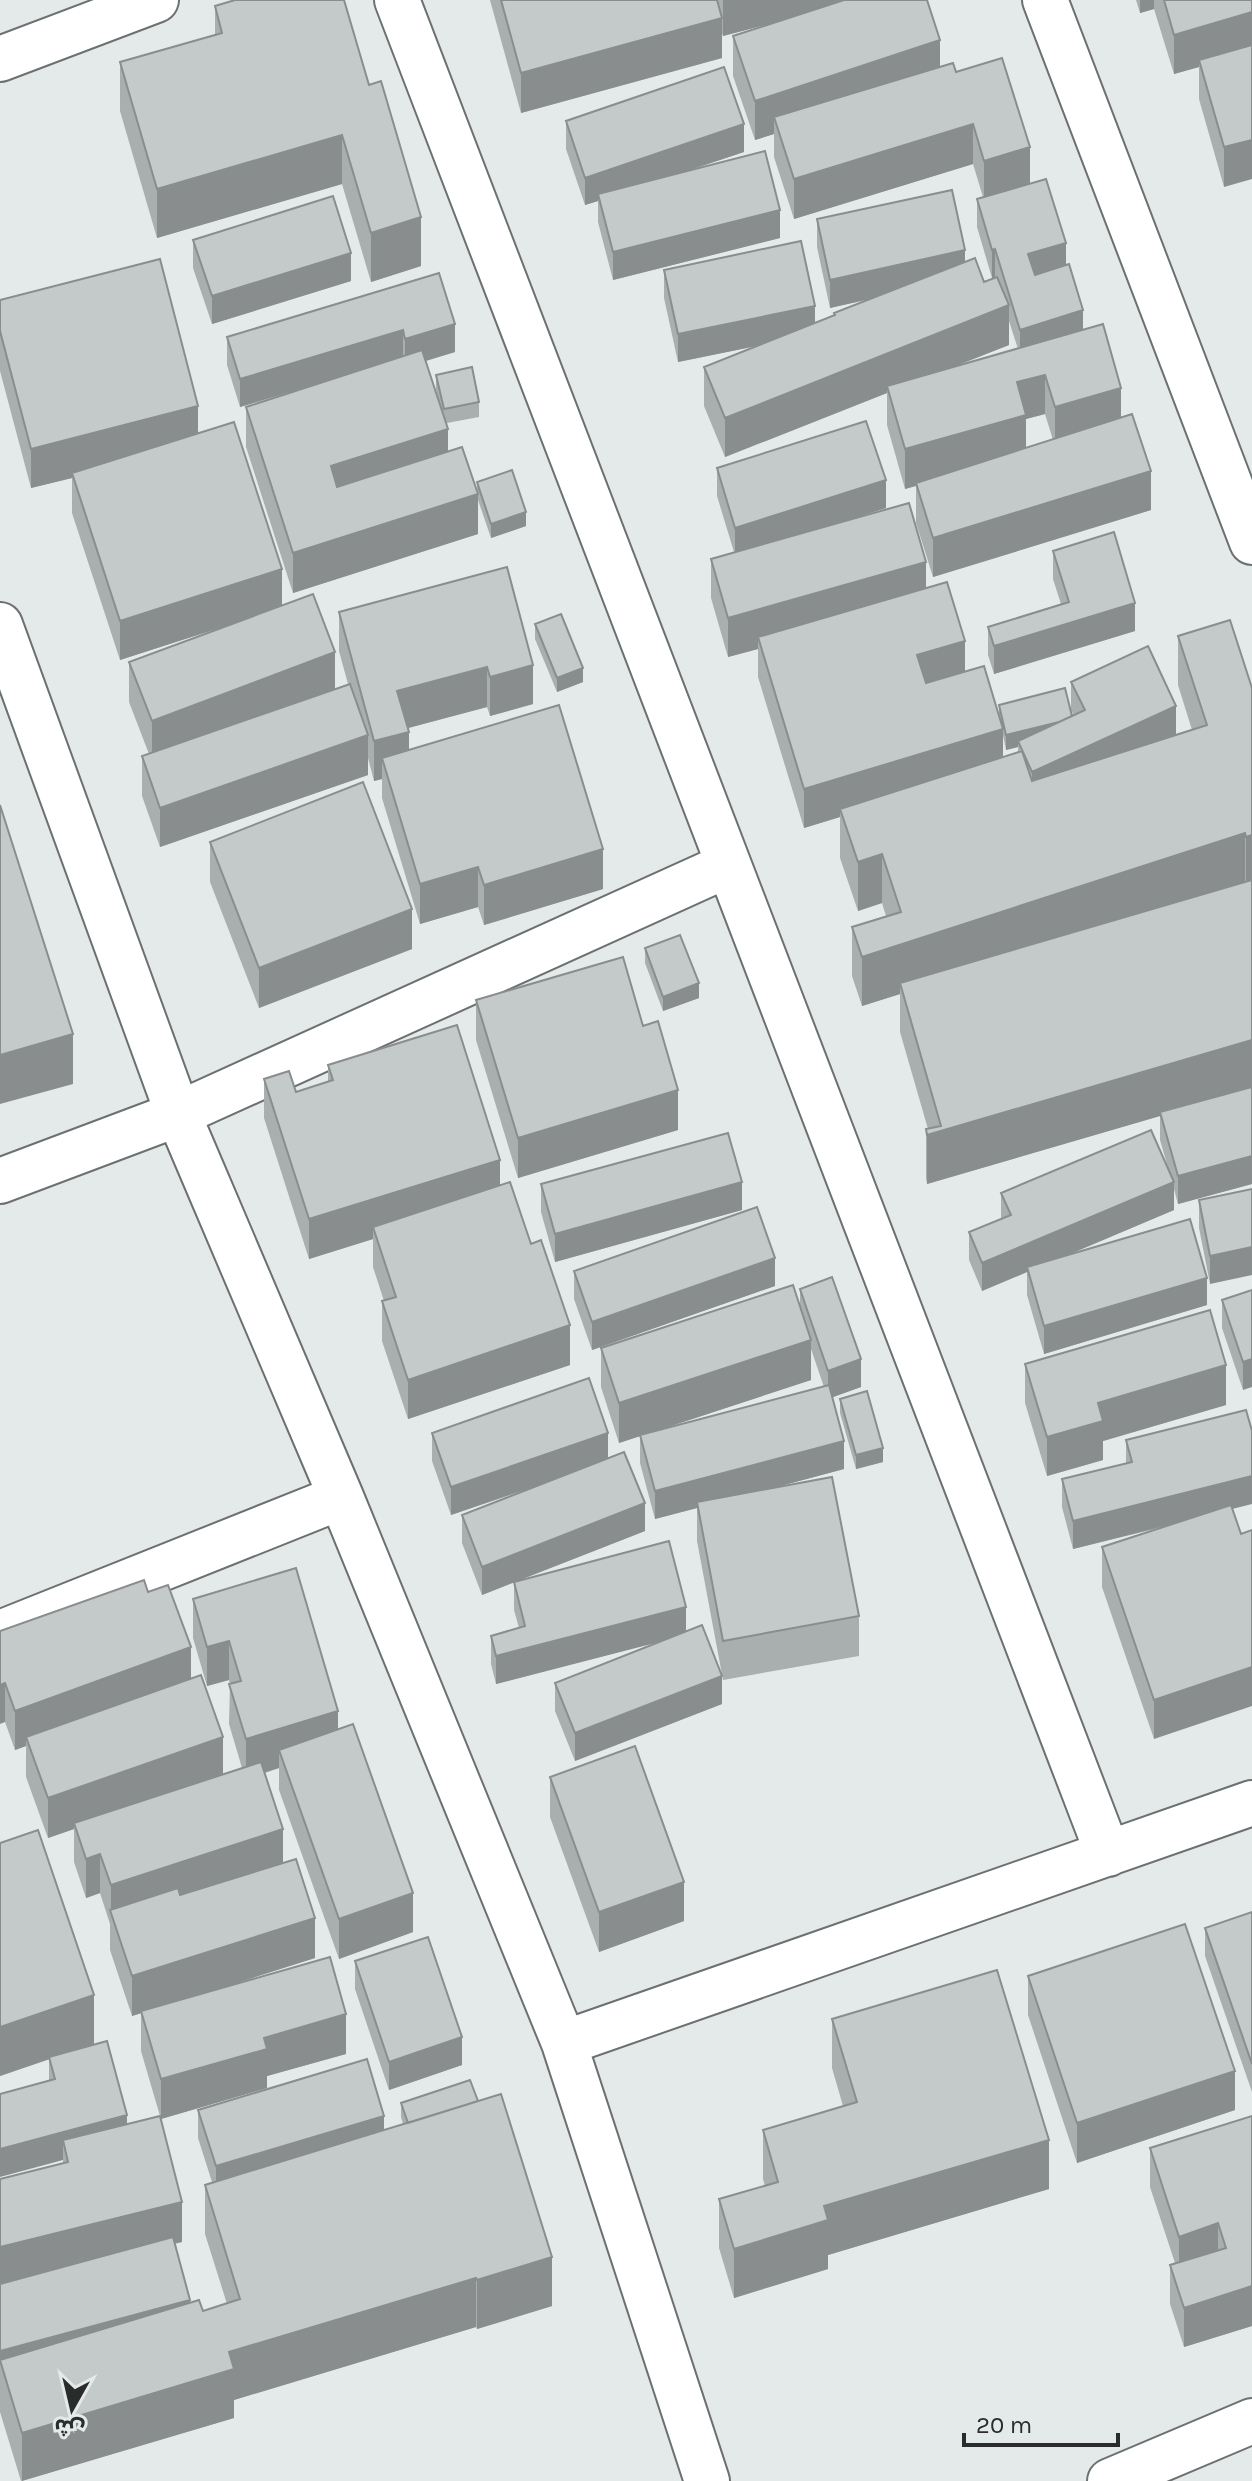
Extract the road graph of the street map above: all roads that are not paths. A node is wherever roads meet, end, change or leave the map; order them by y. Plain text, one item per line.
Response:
1 (156, 0) edge
2 (397, 0) edge
3 (1045, 0) edge
4 (0, 59) edge
5 (1252, 542) edge
6 (0, 625) edge
7 (11, 689) edge
8 (728, 865) junction
9 (178, 1114) junction
10 (0, 1181) edge
11 (341, 1497) junction
12 (0, 1633) edge
13 (1252, 1803) edge
14 (1108, 1854) junction
15 (564, 2043) junction
16 (1252, 2421) edge
17 (707, 2481) edge
18 (1110, 2481) edge

1 - 4 street
2 - 8 street
3 - 5 street
6 - 7 street
7 - 9 street
8 - 9 street
8 - 14 street
9 - 10 street
9 - 11 street
11 - 12 street
11 - 15 street
13 - 14 street
14 - 15 street
15 - 17 street
16 - 18 street

